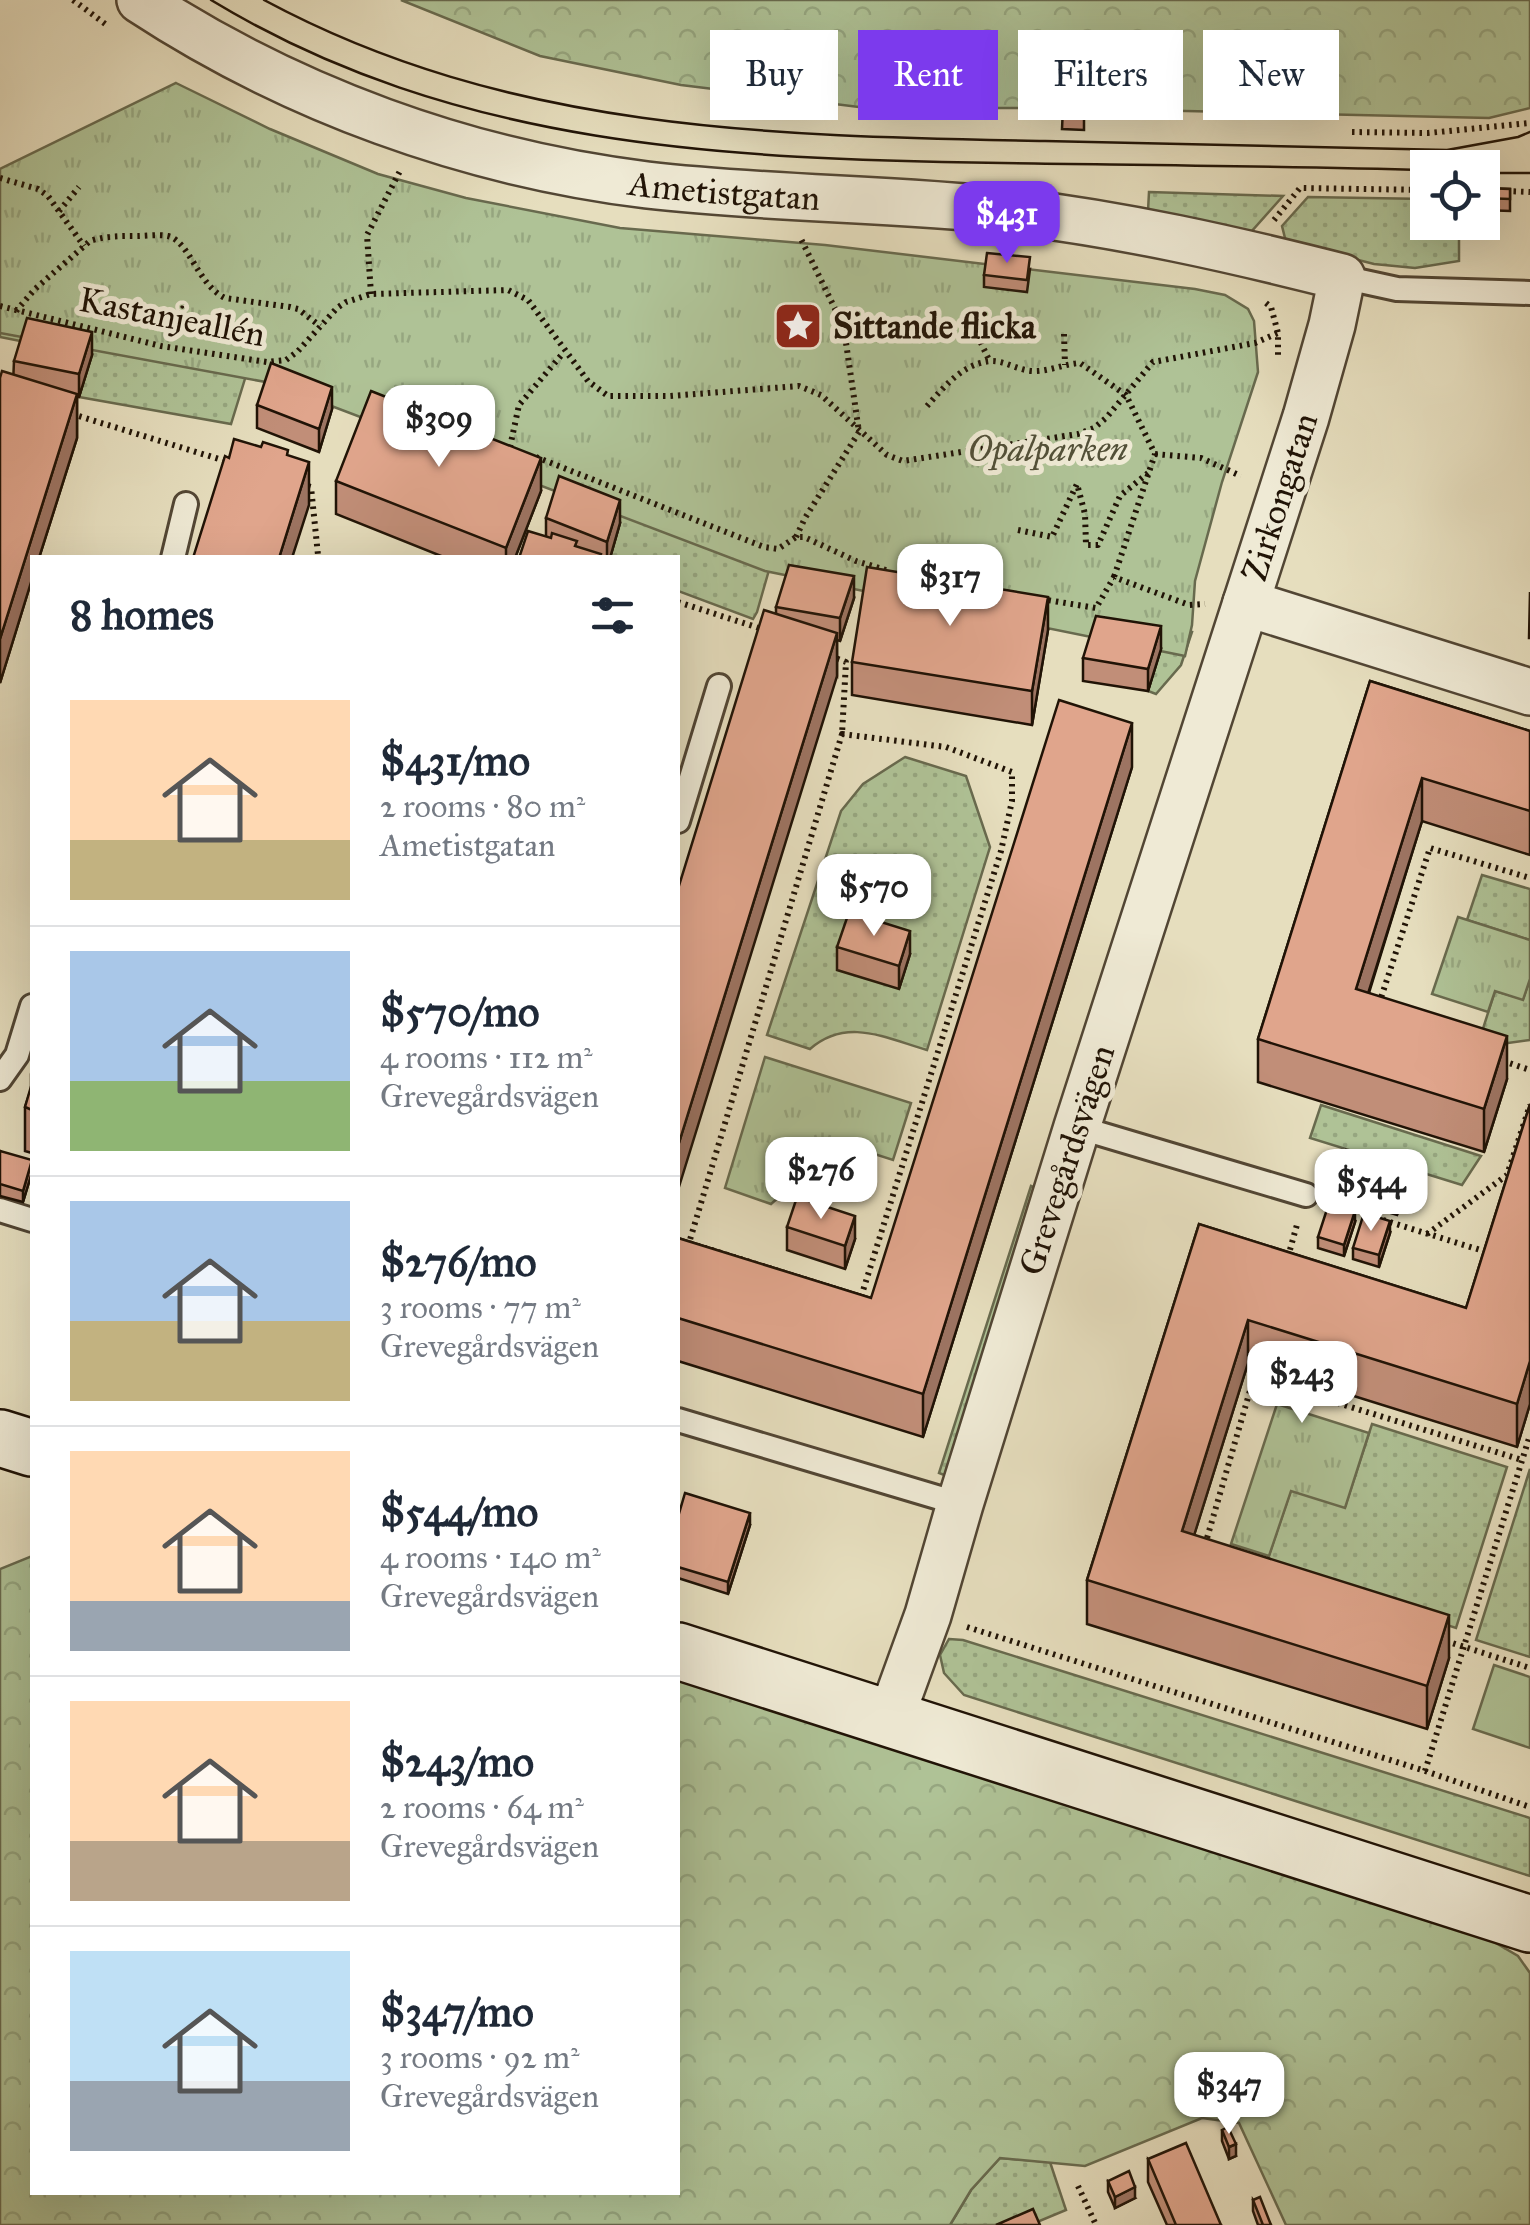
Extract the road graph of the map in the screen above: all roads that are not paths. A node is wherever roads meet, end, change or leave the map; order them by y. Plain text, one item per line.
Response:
1 (140, 0) edge
2 (1342, 277) junction
3 (1530, 293) edge
4 (186, 504) dead end
5 (173, 555) edge
6 (1228, 604) junction
7 (720, 686) dead end
8 (1530, 692) edge
9 (680, 815) edge
10 (30, 1013) edge
11 (0, 1079) edge
12 (1077, 1127) junction
13 (1306, 1195) road end
14 (0, 1210) edge
15 (30, 1219) edge
16 (680, 1421) edge
17 (0, 1438) edge
18 (30, 1447) edge
19 (960, 1504) junction
20 (680, 1651) edge
21 (891, 1717) junction
22 (1530, 1924) edge

1 - 2 street, Ametistgatan
2 - 3 lane
2 - 6 street, Zirkongatan
4 - 5 lane
6 - 8 street, Zirkongatan
6 - 12 street, Grevegårdsvägen
7 - 9 lane
10 - 11 lane
12 - 13 lane
12 - 19 street, Grevegårdsvägen
14 - 15 lane
16 - 19 lane
17 - 18 street
19 - 21 street, Grevegårdsvägen
20 - 21 street
21 - 22 street

